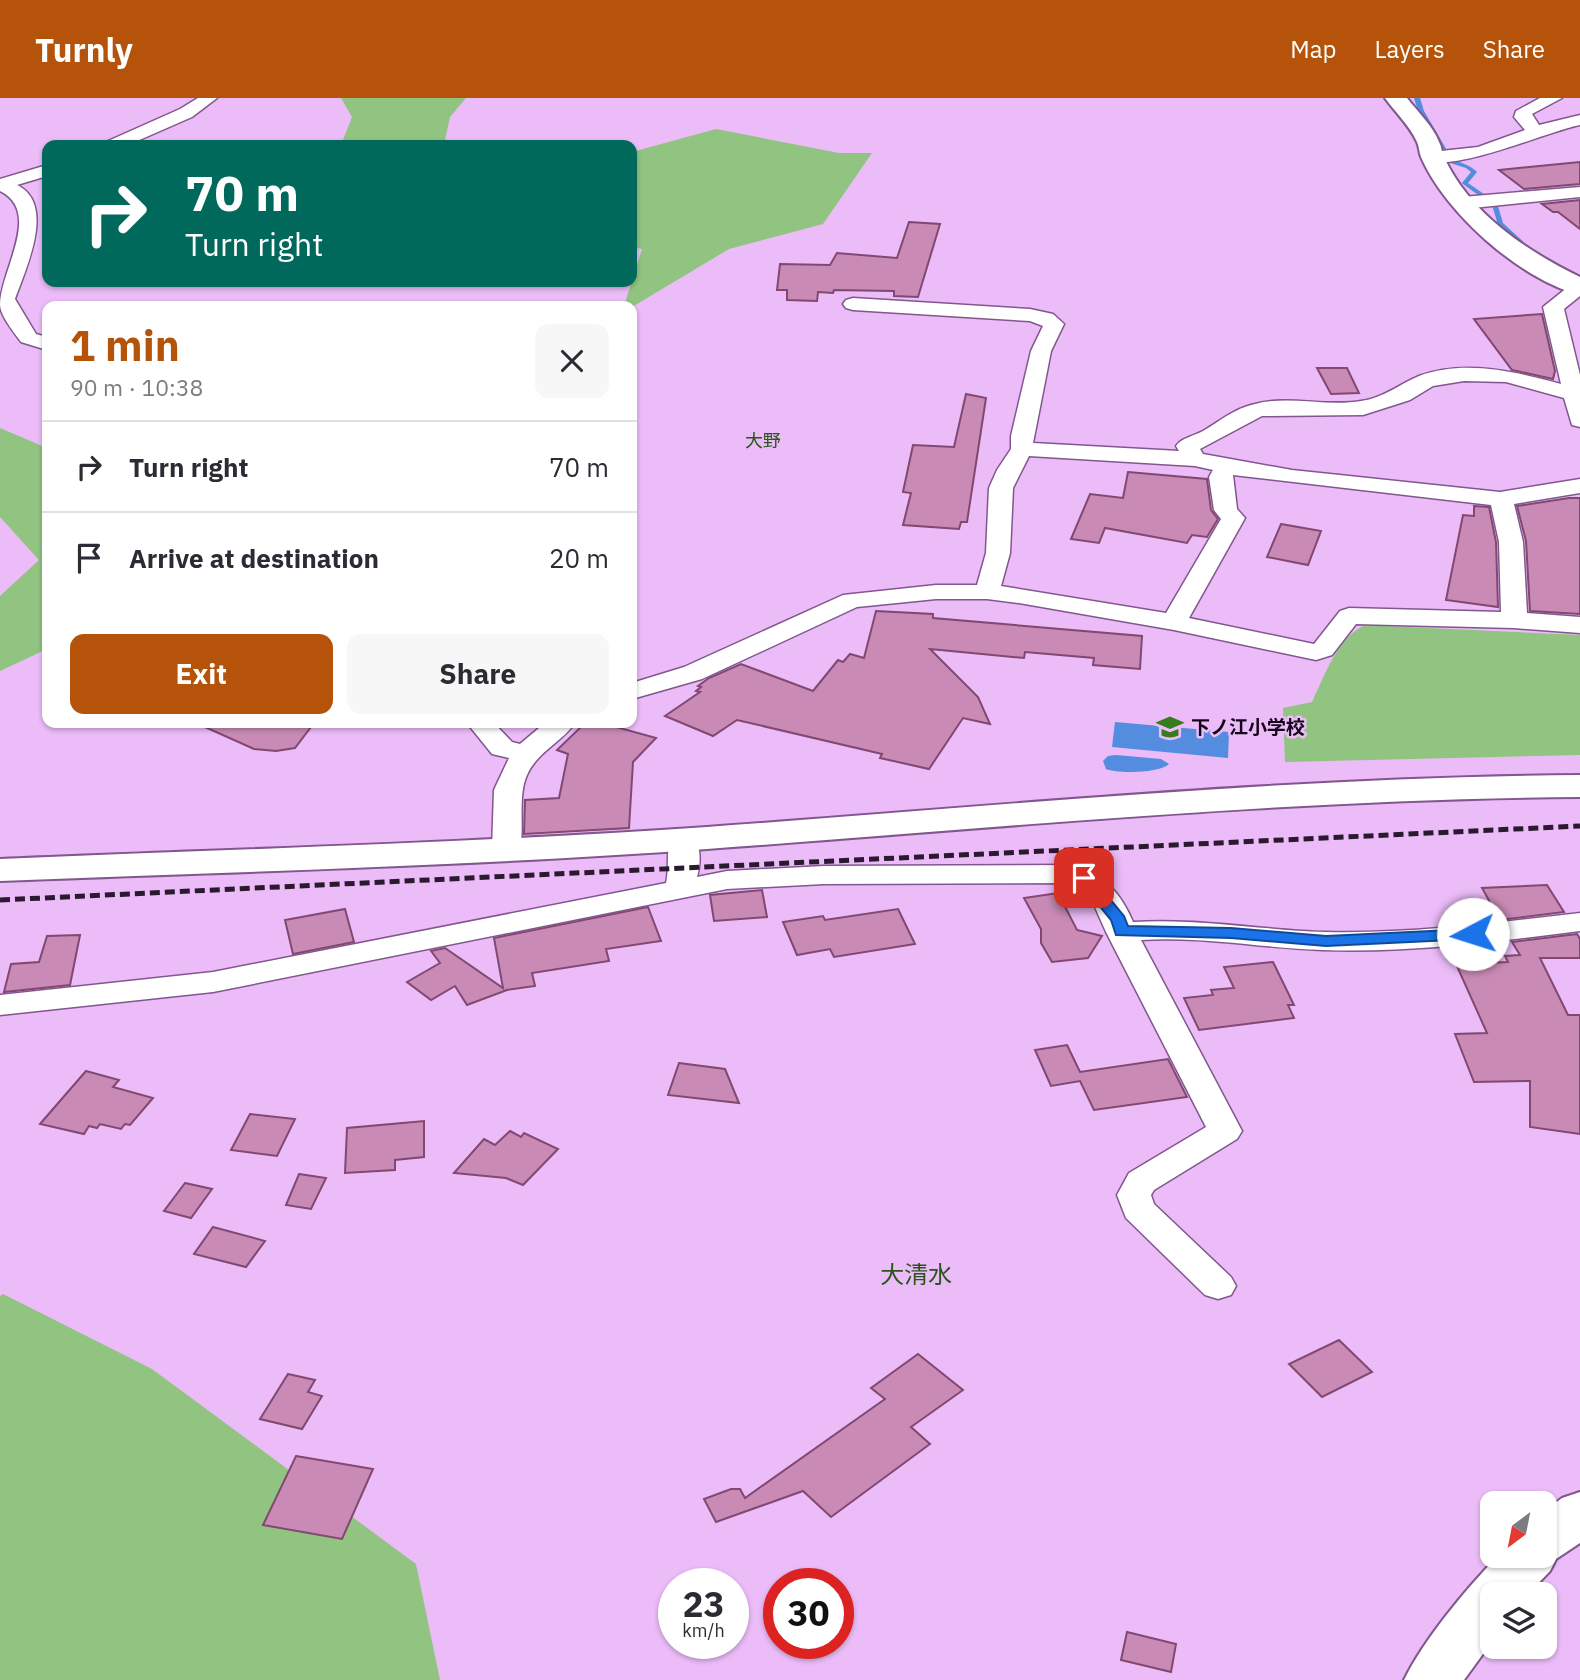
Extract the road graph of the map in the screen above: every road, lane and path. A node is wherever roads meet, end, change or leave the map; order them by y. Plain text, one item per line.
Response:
1 (209, 98) edge
2 (1395, 98) edge
3 (1554, 98) edge
4 (1580, 120) edge
5 (1535, 131) junction
6 (125, 140) edge
7 (1432, 158) junction
8 (42, 172) edge
9 (1, 184) edge
10 (1580, 192) edge
11 (1481, 201) junction
12 (1580, 287) edge
13 (853, 304) dead end
14 (42, 342) edge
15 (1573, 394) junction
16 (1580, 420) edge
17 (1022, 449) junction
18 (1195, 459) junction
19 (1226, 467) junction
20 (1580, 486) edge
21 (1500, 499) junction
22 (987, 592) junction
23 (1514, 620) junction
24 (1174, 622) junction
25 (1580, 625) edge
26 (637, 690) edge
27 (484, 728) edge
28 (555, 728) edge
29 (525, 754) junction
30 (1580, 786) edge
31 (683, 840) junction
32 (507, 849) junction
33 (0, 870) edge
34 (680, 887) junction
35 (1580, 922) edge
36 (1121, 932) junction
37 (0, 1005) edge
38 (1218, 1286) dead end
39 (1580, 1513) edge
40 (1558, 1531) edge
41 (1520, 1568) edge
42 (1507, 1582) edge
43 (1480, 1615) edge
44 (1432, 1680) edge

1 - 6 street
2 - 7 street
3 - 5 street
4 - 5 street
5 - 7 street
7 - 11 street
8 - 9 street
9 - 14 street
10 - 11 street
11 - 12 street
12 - 15 street
13 - 17 street
15 - 16 street
15 - 18 street
17 - 18 street
17 - 22 street
18 - 19 street
19 - 21 street
19 - 24 street
20 - 21 street
21 - 23 street
22 - 24 street
22 - 26 street
23 - 24 street
23 - 25 street
27 - 29 street
28 - 29 street
29 - 32 street
30 - 31 street
31 - 32 street
31 - 34 street
32 - 33 street
34 - 36 street
34 - 37 street
35 - 36 street
36 - 38 street
39 - 40 street
41 - 42 street
43 - 44 street

